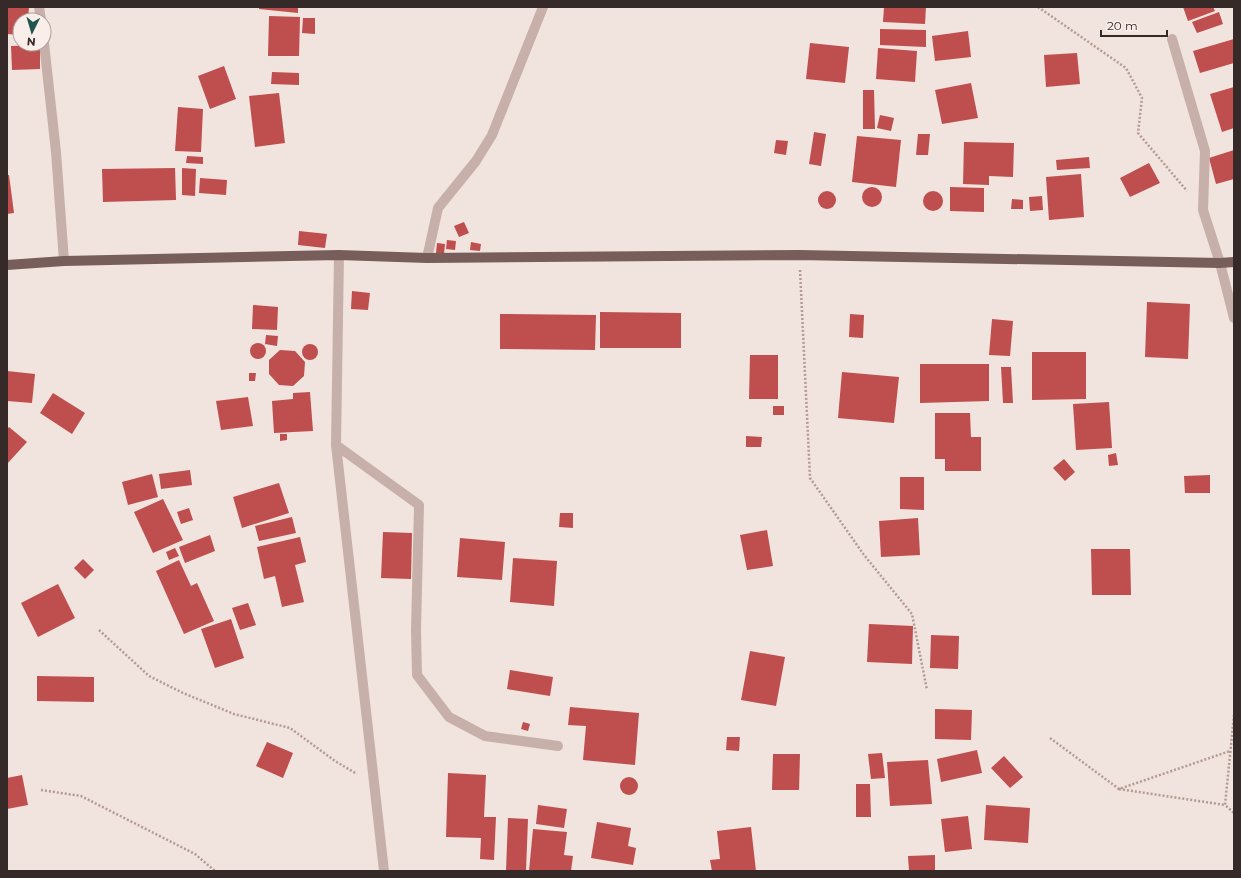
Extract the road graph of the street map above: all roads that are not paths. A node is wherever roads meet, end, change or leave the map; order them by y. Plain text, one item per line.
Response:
1 (543, 7) edge
2 (1172, 39) dead end
3 (45, 52) edge
4 (339, 255) junction
5 (427, 258) junction
6 (64, 261) junction
7 (1234, 262) edge
8 (1220, 263) junction
9 (7, 265) edge
10 (1234, 318) edge
11 (336, 445) junction
12 (558, 746) dead end
13 (384, 871) edge

1 - 5 street
2 - 8 street
3 - 6 street
4 - 5 main road
4 - 6 main road
4 - 11 street
5 - 8 main road
6 - 9 main road
7 - 8 main road
8 - 10 street
11 - 12 street
11 - 13 street

